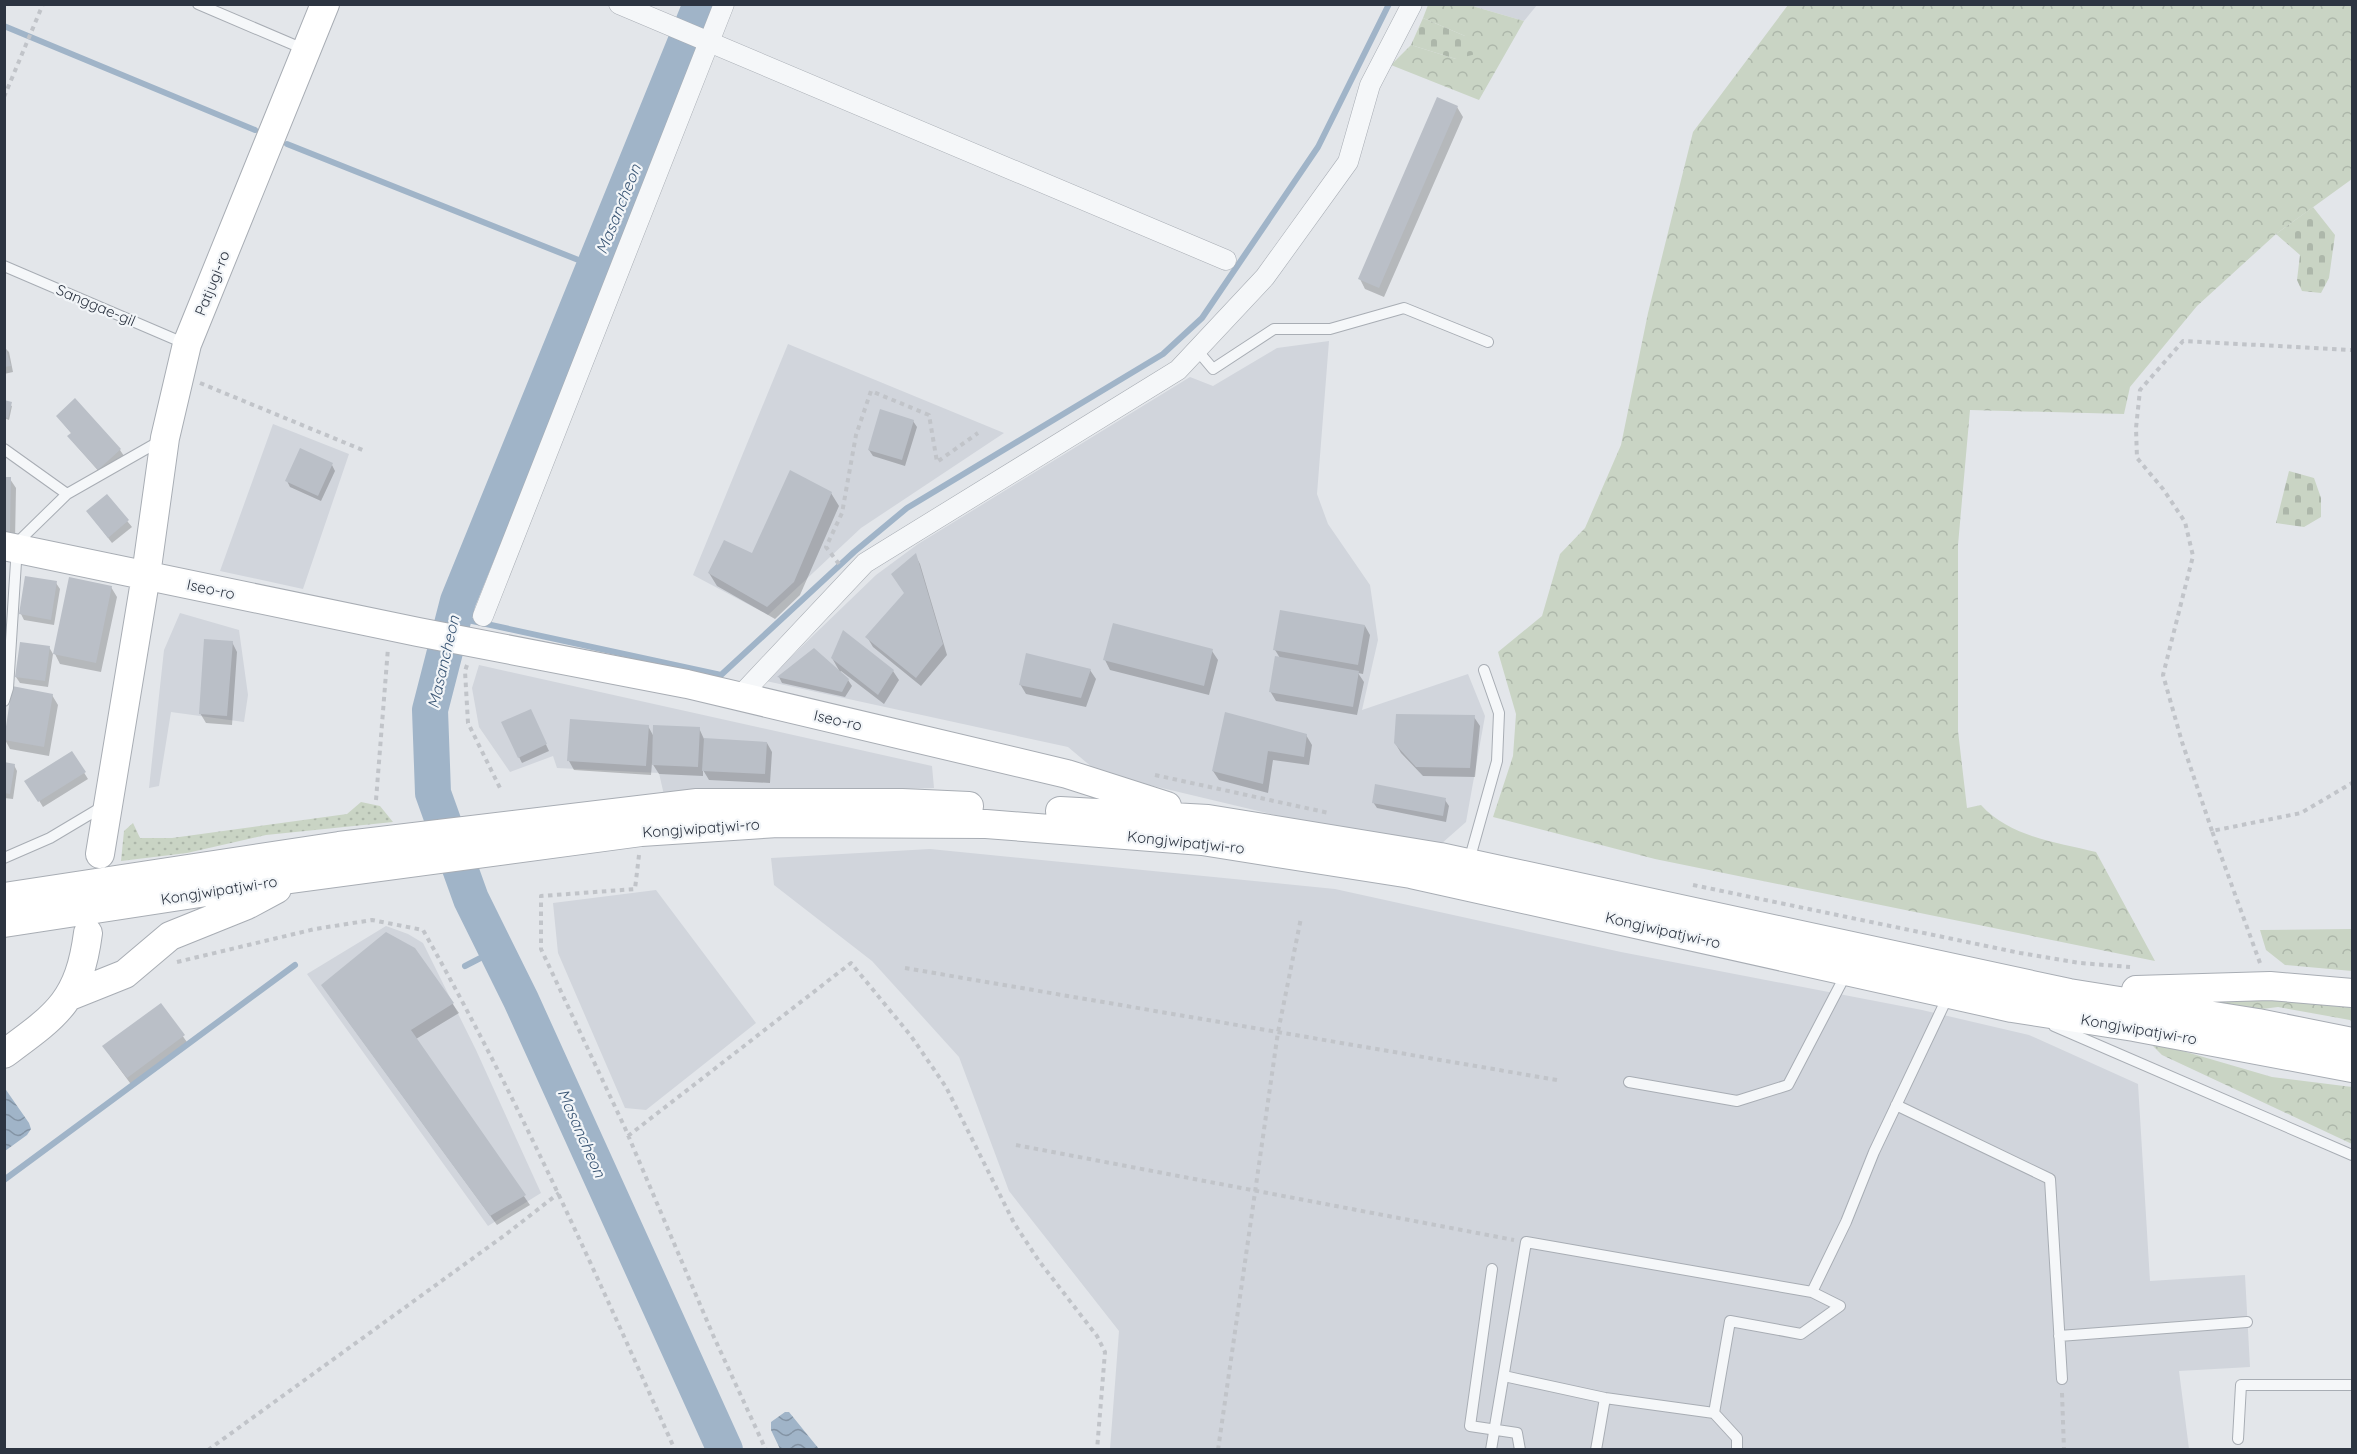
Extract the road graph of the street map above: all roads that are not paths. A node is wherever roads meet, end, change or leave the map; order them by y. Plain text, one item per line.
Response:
1 (198, 4) edge
2 (325, 4) edge
3 (620, 4) edge
4 (724, 4) edge
5 (1412, 4) edge
6 (703, 40) junction
7 (307, 50) junction
8 (1226, 260) dead end
9 (4, 266) edge
10 (1488, 342) dead end
11 (187, 344) junction
12 (1197, 350) junction
13 (165, 438) junction
14 (4, 449) edge
15 (67, 494) junction
16 (11, 547) edge
17 (146, 575) junction
18 (483, 616) dead end
19 (1485, 670) dead end
20 (739, 697) junction
21 (4, 701) edge
22 (108, 804) junction
23 (1208, 819) junction
24 (498, 839) junction
25 (405, 850) junction
26 (100, 854) dead end
27 (4, 858) edge
28 (1468, 863) junction
29 (291, 879) junction
30 (4, 897) edge
31 (4, 923) edge
32 (88, 933) dead end
33 (1848, 972) junction
34 (2069, 993) junction
35 (2352, 993) edge
36 (1949, 994) junction
37 (70, 996) junction
38 (2012, 1008) junction
39 (2351, 1050) edge
40 (4, 1054) edge
41 (1629, 1082) dead end
42 (1896, 1105) junction
43 (2352, 1155) edge
44 (1492, 1269) dead end
45 (1812, 1292) junction
46 (2247, 1322) dead end
47 (2059, 1335) junction
48 (1503, 1376) junction
49 (2062, 1379) road end
50 (2352, 1384) edge
51 (1605, 1398) junction
52 (1714, 1413) junction
53 (1495, 1428) junction
54 (2238, 1439) dead end
55 (1491, 1449) edge
56 (1520, 1449) edge
57 (1596, 1449) edge
58 (1737, 1449) edge

1 - 7 lane
2 - 7 main road, Patjugi-ro
3 - 6 street
4 - 6 street
5 - 12 street
6 - 8 street
6 - 18 street
7 - 11 main road, Patjugi-ro
9 - 11 lane, Sanggae-gil
10 - 12 lane
11 - 13 main road, Patjugi-ro
12 - 20 street
13 - 15 lane
13 - 17 main road, Patjugi-ro
14 - 15 lane
15 - 16 lane
16 - 17 main road, Iseo-ro
16 - 21 lane
17 - 20 main road, Iseo-ro
17 - 22 main road, Patjugi-ro
19 - 28 lane
20 - 23 main road, Iseo-ro
22 - 26 main road, Patjugi-ro
22 - 27 lane
23 - 24 main road, Kongjwipatjwi-ro
23 - 28 main road, Kongjwipatjwi-ro
24 - 25 main road, Kongjwipatjwi-ro
24 - 33 main road, Kongjwipatjwi-ro
25 - 29 main road, Kongjwipatjwi-ro
25 - 30 main road, Kongjwipatjwi-ro
28 - 34 main road, Kongjwipatjwi-ro
29 - 31 main road, Kongjwipatjwi-ro
29 - 37 main road
32 - 37 main road
33 - 36 main road, Kongjwipatjwi-ro
33 - 41 lane
34 - 35 main road
34 - 39 main road, Kongjwipatjwi-ro
36 - 38 main road, Kongjwipatjwi-ro
36 - 42 lane
37 - 40 main road
38 - 39 main road, Kongjwipatjwi-ro
38 - 43 lane
42 - 45 lane
42 - 47 lane
44 - 53 lane
45 - 48 lane
45 - 52 lane
46 - 47 lane
47 - 49 lane
48 - 51 lane
48 - 53 lane
50 - 54 lane
51 - 52 lane
51 - 57 lane
52 - 58 lane
53 - 55 lane
53 - 56 lane

